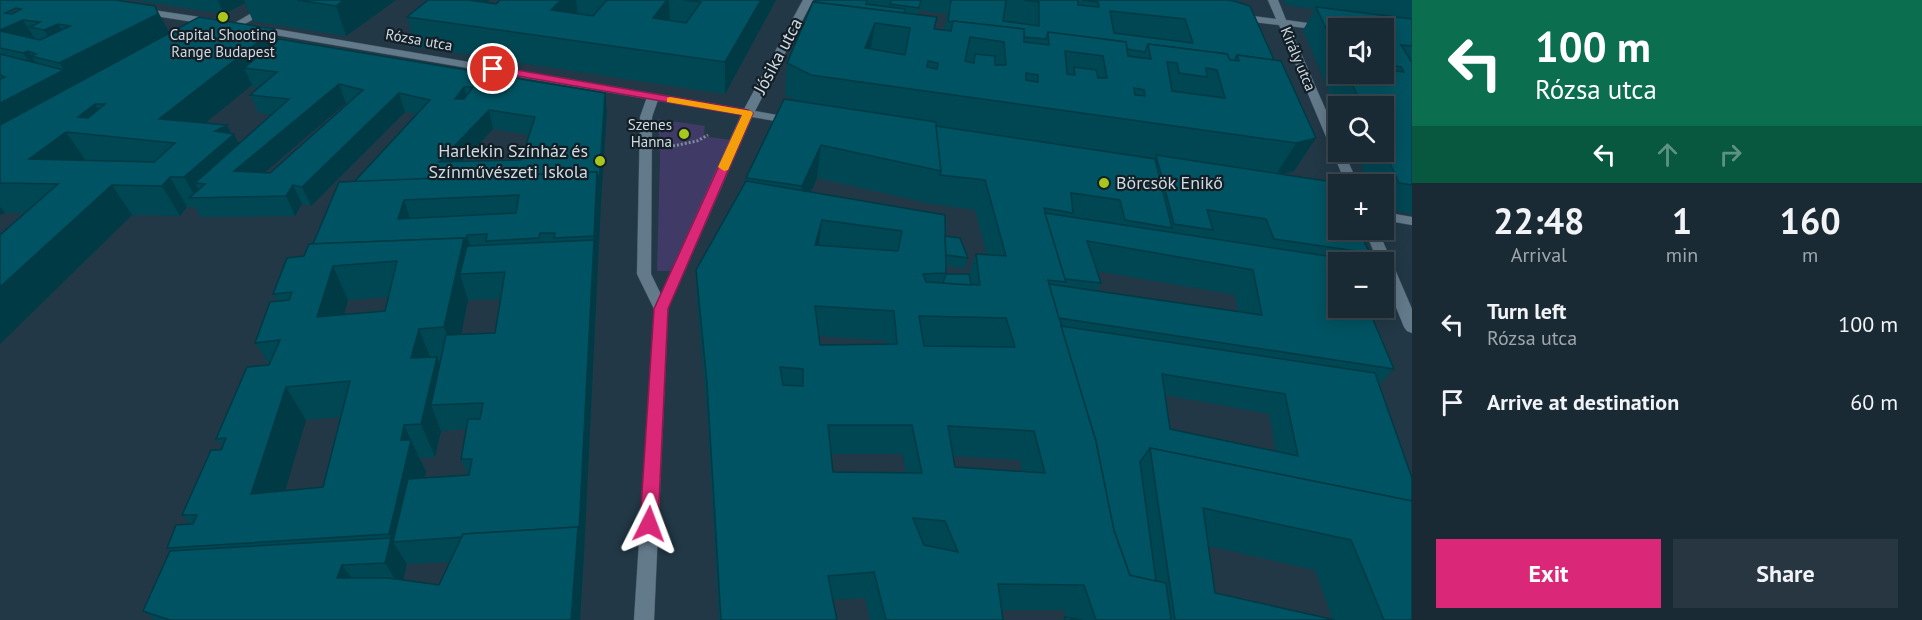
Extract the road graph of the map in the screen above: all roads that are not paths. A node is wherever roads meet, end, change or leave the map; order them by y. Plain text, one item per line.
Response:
1 (281, 0) edge
2 (808, 0) edge
3 (1273, 0) edge
4 (132, 10) edge
5 (1226, 15) edge
6 (1282, 22) junction
7 (237, 26) junction
8 (1328, 27) edge
9 (216, 37) edge
10 (653, 97) junction
11 (748, 113) junction
12 (807, 123) edge
13 (1348, 174) edge
14 (1394, 218) edge
15 (1412, 221) edge
16 (1375, 240) edge
17 (661, 309) junction
18 (1412, 327) edge
19 (644, 620) edge

1 - 7 street
2 - 11 street, Jósika utca
3 - 6 street, Király utca
4 - 7 street, Rózsa utca
5 - 6 street
6 - 8 street
6 - 13 street, Király utca
7 - 9 street
7 - 10 street, Rózsa utca
10 - 11 street, Rózsa utca
10 - 17 street, Jósika utca
11 - 12 street, Rózsa utca
11 - 17 street, Jósika utca
14 - 15 street
16 - 18 street
17 - 19 street, Jósika utca

